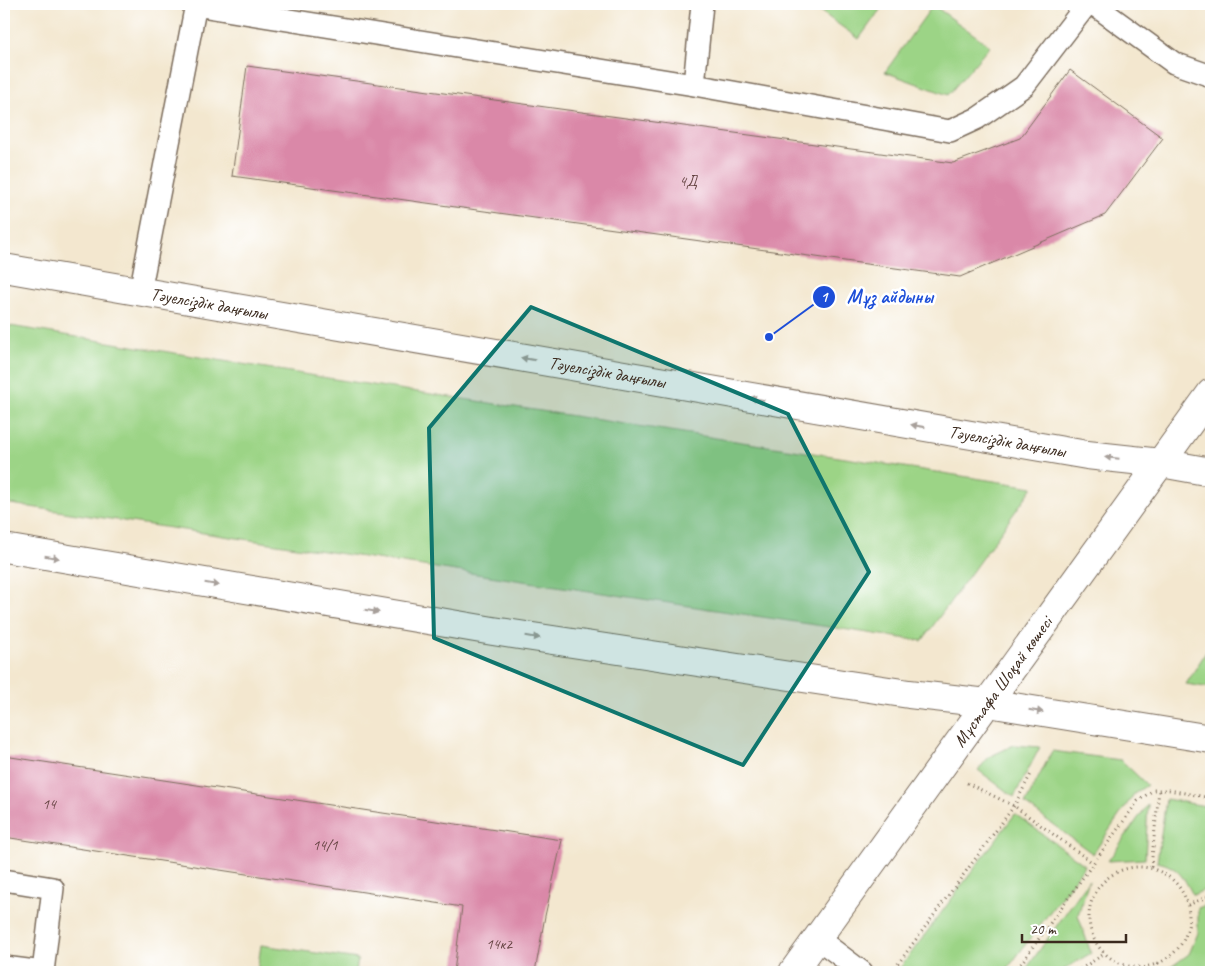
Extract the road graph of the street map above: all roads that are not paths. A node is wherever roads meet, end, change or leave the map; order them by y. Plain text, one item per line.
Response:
1 (196, 4) edge
2 (702, 4) edge
3 (1087, 4) edge
4 (1093, 4) edge
5 (1211, 76) edge
6 (694, 85) junction
7 (4, 268) edge
8 (140, 292) junction
9 (1211, 393) edge
10 (1161, 463) junction
11 (1211, 472) edge
12 (4, 548) edge
13 (988, 703) junction
14 (1211, 739) edge
15 (4, 880) edge
16 (817, 938) junction
17 (4, 967) edge
18 (793, 972) edge
19 (862, 972) edge

1 - 6 lane
1 - 8 lane
2 - 6 lane
3 - 6 lane
4 - 5 lane
7 - 8 street, Тәуелсіздік даңғылы
10 -> 8 street, Тәуелсіздік даңғылы
9 - 10 street, Мұстафа Шоқай көшесі
10 - 11 street, Тәуелсіздік даңғылы
10 - 13 street, Мұстафа Шоқай көшесі
12 -> 13 street
13 -> 14 street
13 - 16 street, Мұстафа Шоқай көшесі
15 - 17 lane
16 - 18 street, Мұстафа Шоқай көшесі
16 - 19 lane

